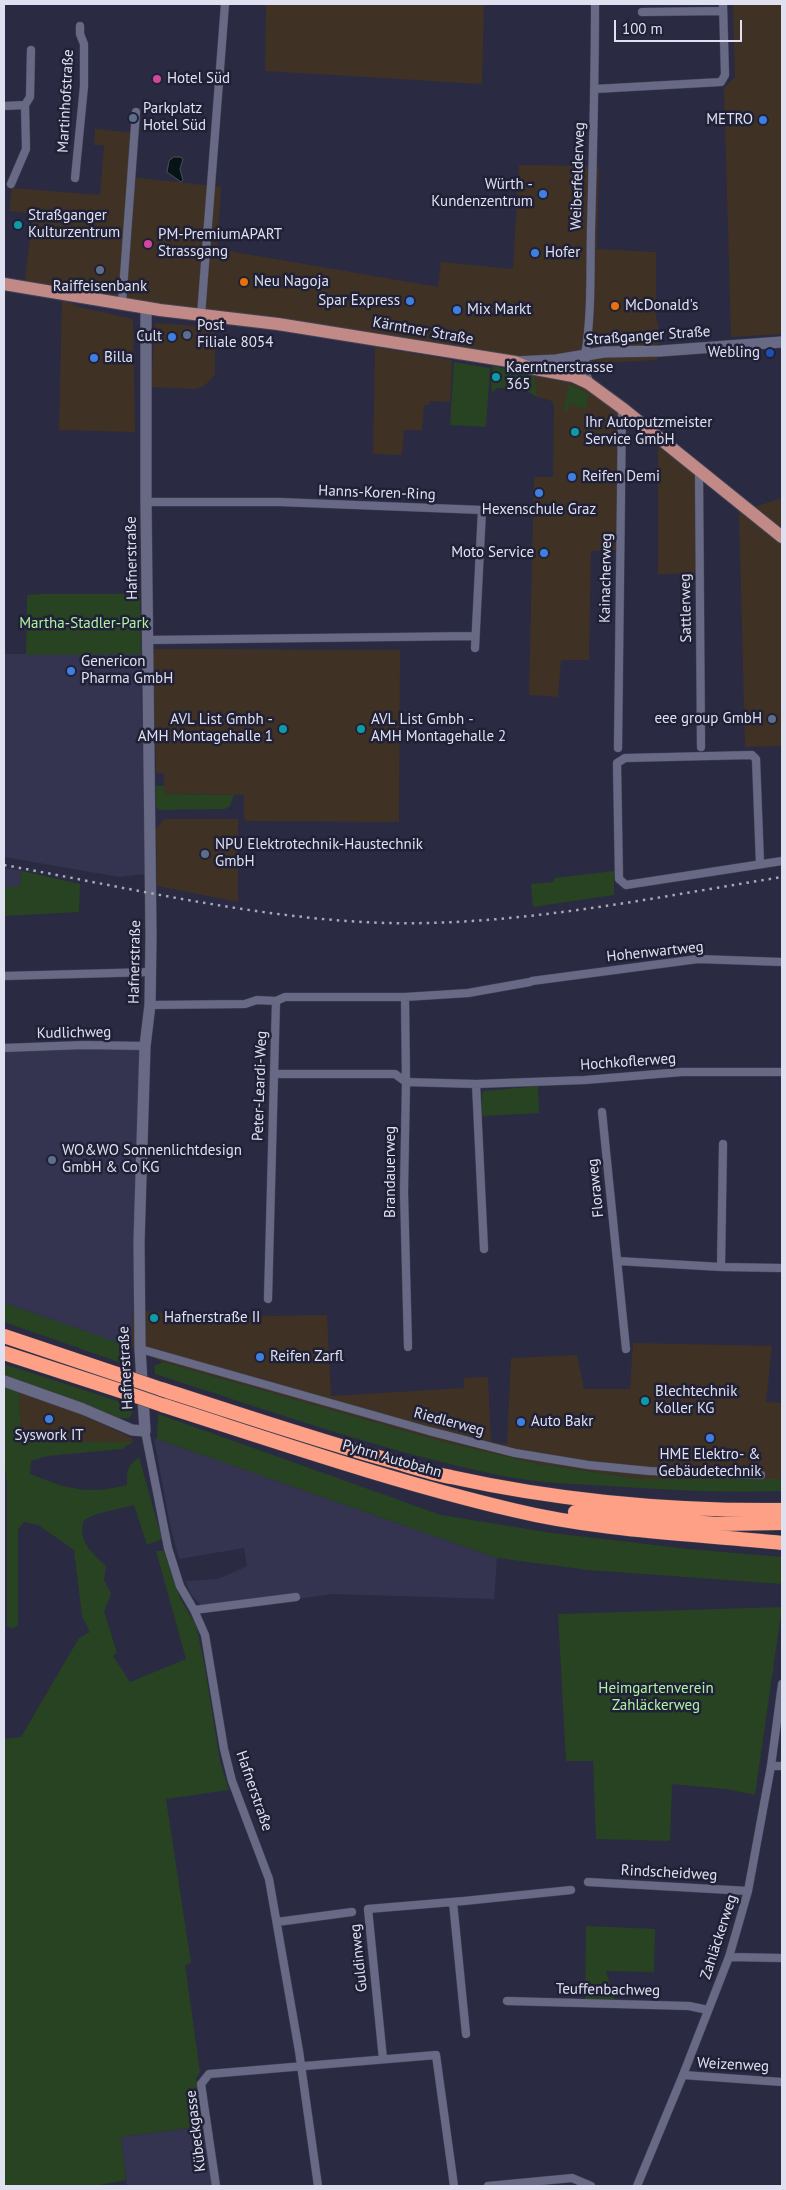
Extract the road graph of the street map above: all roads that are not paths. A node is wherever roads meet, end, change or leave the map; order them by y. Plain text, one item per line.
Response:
1 (225, 4) edge
2 (595, 4) edge
3 (723, 7) edge
4 (642, 12) dead end
5 (80, 26) dead end
6 (31, 50) dead end
7 (595, 90) junction
8 (25, 105) junction
9 (4, 106) edge
10 (136, 112) dead end
11 (75, 178) dead end
12 (11, 184) dead end
13 (4, 284) edge
14 (122, 303) junction
15 (146, 307) junction
16 (201, 315) junction
17 (782, 342) edge
18 (585, 355) junction
19 (515, 362) junction
20 (588, 383) junction
21 (622, 408) junction
22 (698, 469) junction
23 (146, 502) junction
24 (782, 537) edge
25 (475, 636) junction
26 (148, 640) junction
27 (475, 648) dead end
28 (701, 747) dead end
29 (618, 748) dead end
30 (782, 861) edge
31 (760, 864) junction
32 (782, 962) edge
33 (151, 972) junction
34 (4, 976) edge
35 (405, 997) junction
36 (276, 1000) junction
37 (150, 1005) junction
38 (145, 1046) junction
39 (4, 1048) edge
40 (782, 1072) edge
41 (274, 1074) junction
42 (406, 1082) junction
43 (476, 1084) junction
44 (602, 1112) dead end
45 (723, 1144) dead end
46 (484, 1249) dead end
47 (618, 1261) junction
48 (721, 1267) junction
49 (782, 1268) edge
50 (268, 1300) dead end
51 (4, 1336) edge
52 (408, 1347) dead end
53 (140, 1349) junction
54 (626, 1350) dead end
55 (4, 1353) edge
56 (4, 1381) edge
57 (145, 1431) junction
58 (761, 1475) dead end
59 (461, 1496) junction
60 (782, 1510) edge
61 (782, 1523) edge
62 (782, 1543) edge
63 (296, 1597) dead end
64 (194, 1610) junction
65 (782, 1684) edge
66 (771, 1766) junction
67 (782, 1766) edge
68 (588, 1882) dead end
69 (571, 1890) dead end
70 (748, 1892) junction
71 (452, 1902) junction
72 (352, 1912) dead end
73 (277, 1922) junction
74 (729, 1957) junction
75 (782, 1958) edge
76 (507, 2001) dead end
77 (708, 2010) junction
78 (466, 2034) dead end
79 (383, 2059) junction
80 (300, 2066) junction
81 (683, 2075) junction
82 (782, 2082) edge
83 (216, 2186) edge
84 (318, 2186) edge
85 (454, 2186) edge
86 (488, 2186) edge
87 (592, 2186) edge
88 (637, 2186) edge

1 - 16 street
2 - 7 street, Weiberfelderweg
3 - 4 street
3 - 7 street
5 - 11 street, Martinhofstraße
6 - 8 street
7 - 18 street, Weiberfelderweg
8 - 9 street
8 - 12 street
10 - 14 street
13 - 14 main road, Kärntner Straße
14 - 15 main road, Kärntner Straße
15 - 16 main road, Kärntner Straße
15 - 23 street, Hafnerstraße
16 - 19 main road, Kärntner Straße
17 - 18 street, Straßganger Straße
18 - 19 street, Straßganger Straße
18 - 20 street, Weiberfelderweg
19 - 20 main road, Kärntner Straße
20 - 21 main road, Kärntner Straße
21 - 22 main road, Kärntner Straße
21 - 29 street, Kainacherweg
22 - 24 main road, Kärntner Straße
22 - 28 street, Sattlerweg
23 - 25 street, Hanns-Koren-Ring
23 - 26 street, Hafnerstraße
25 - 26 street
25 - 27 street, Hanns-Koren-Ring
26 - 33 street, Hafnerstraße
30 - 31 street
31 - 31 street
32 - 35 street, Hohenwartweg
33 - 34 street
33 - 37 street, Hafnerstraße
35 - 36 street
35 - 42 street, Brandauerweg
36 - 37 street
36 - 41 street, Peter-Leardi-Weg
37 - 38 street, Hafnerstraße
38 - 39 street, Kudlichweg
38 - 53 street, Hafnerstraße
40 - 43 street, Hochkoflerweg
41 - 42 street, Hochkoflerweg
41 - 50 street, Peter-Leardi-Weg
42 - 43 street, Hochkoflerweg
42 - 52 street, Brandauerweg
43 - 46 street
44 - 47 street, Floraweg
45 - 48 street
47 - 48 street
47 - 54 street, Floraweg
48 - 49 street
51 - 60 highway, Pyhrn Autobahn, bridge
53 - 57 street, Hafnerstraße
53 - 58 street, Riedlerweg
55 - 59 highway, Pyhrn Autobahn, bridge
56 - 57 street
57 - 64 street, Hafnerstraße
59 - 61 highway
59 - 62 highway, Pyhrn Autobahn
63 - 64 street
64 - 73 street, Hafnerstraße
65 - 66 street, Zahläckerweg
66 - 67 street
66 - 70 street, Zahläckerweg
68 - 70 street, Rindscheidweg
69 - 71 street, Guldinweg
70 - 74 street, Zahläckerweg
71 - 78 street
71 - 79 street, Guldinweg
72 - 73 street
73 - 80 street, Hafnerstraße
74 - 75 street
74 - 77 street, Zahläckerweg
76 - 77 street, Teuffenbachweg
77 - 81 street, Zahläckerweg
79 - 80 street
79 - 85 street
80 - 83 street, Kübeckgasse
80 - 84 street, Hafnerstraße
81 - 82 street, Weizenweg
81 - 88 street, Zahläckerweg
86 - 87 street

